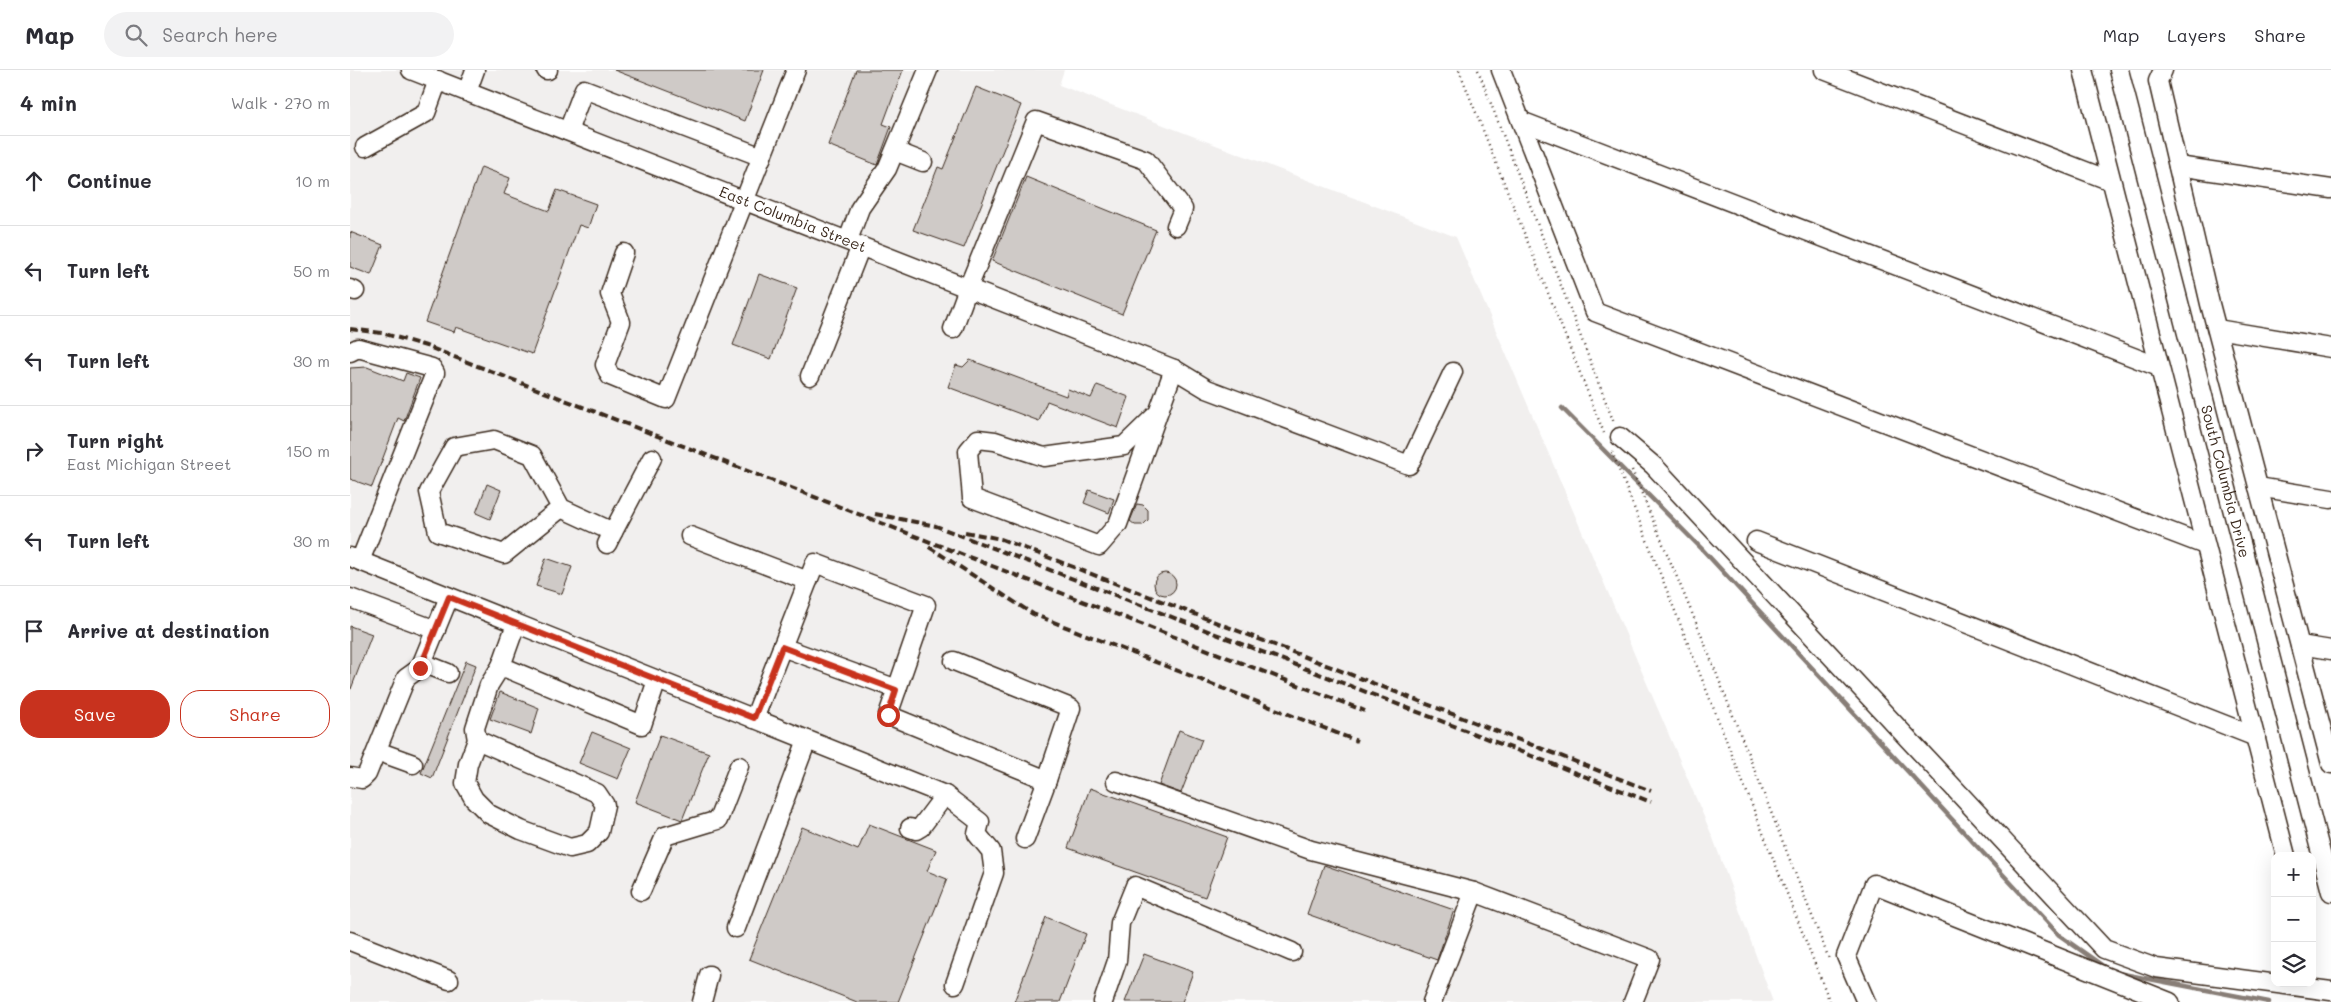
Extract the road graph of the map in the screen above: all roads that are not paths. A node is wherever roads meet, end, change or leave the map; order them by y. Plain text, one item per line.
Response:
1 (411, 70) edge
2 (475, 70) edge
3 (796, 70) edge
4 (928, 70) edge
5 (1501, 70) edge
6 (1824, 70) edge
7 (2083, 70) edge
8 (2119, 70) edge
9 (2163, 70) edge
10 (438, 80) junction
11 (467, 92) junction
12 (1520, 120) junction
13 (568, 131) junction
14 (365, 147) dead end
15 (894, 151) junction
16 (762, 157) junction
17 (923, 162) dead end
18 (2178, 166) junction
19 (2111, 181) junction
20 (2331, 189) edge
21 (746, 200) junction
22 (1176, 226) dead end
23 (854, 243) junction
24 (624, 253) dead end
25 (968, 288) junction
26 (953, 329) dead end
27 (2217, 329) junction
28 (2331, 348) edge
29 (350, 352) edge
30 (2159, 367) junction
31 (1174, 369) junction
32 (1453, 372) dead end
33 (810, 376) dead end
34 (1158, 413) junction
35 (1612, 441) road end
36 (652, 458) dead end
37 (2258, 487) junction
38 (2331, 499) edge
39 (561, 508) junction
40 (690, 536) dead end
41 (1756, 541) dead end
42 (2205, 545) junction
43 (355, 559) edge
44 (808, 581) junction
45 (449, 597) junction
46 (350, 598) edge
47 (516, 624) junction
48 (436, 630) junction
49 (2300, 645) junction
50 (782, 647) junction
51 (2331, 650) edge
52 (954, 661) dead end
53 (423, 663) junction
54 (501, 666) junction
55 (448, 673) dead end
56 (657, 680) junction
57 (896, 690) junction
58 (754, 718) junction
59 (2256, 737) junction
60 (477, 740) junction
61 (807, 740) junction
62 (377, 751) junction
63 (413, 764) dead end
64 (2331, 764) edge
65 (738, 766) dead end
66 (350, 777) edge
67 (1047, 780) junction
68 (1116, 781) dead end
69 (945, 795) junction
70 (910, 828) dead end
71 (1025, 839) dead end
72 (2285, 852) edge
73 (641, 891) dead end
74 (1474, 892) junction
75 (2331, 892) edge
76 (736, 928) dead end
77 (350, 941) edge
78 (1292, 952) dead end
79 (709, 975) dead end
80 (449, 980) dead end
81 (2271, 981) edge
82 (955, 984) dead end
83 (2316, 987) edge
84 (2331, 991) edge
85 (702, 1002) edge
86 (1103, 1002) edge
87 (1432, 1002) edge
88 (1633, 1002) edge
89 (1866, 1002) edge
90 (2170, 1002) edge

1 - 10 street, East Columbia Street
2 - 11 street
3 - 16 street
4 - 15 street
5 - 12 street
6 - 19 street
7 - 19 street
8 - 75 street, South Columbia Drive
9 - 18 street
10 - 11 street, East Columbia Street
10 - 14 street
11 - 13 street, East Columbia Street
12 - 30 street
12 - 42 street
13 - 16 street
13 - 21 street, East Columbia Street
15 - 17 street
15 - 23 street
16 - 21 street
18 - 20 street
18 - 27 street
19 - 30 street
21 - 23 street, East Columbia Street
21 - 24 street
22 - 25 street
23 - 25 street, East Columbia Street
23 - 33 street
25 - 26 street
25 - 31 street, East Columbia Street
27 - 28 street
27 - 37 street
29 - 43 street
30 - 42 street
31 - 32 street, East Columbia Street
31 - 34 street
34 - 34 street
35 - 81 street
36 - 39 street
37 - 38 street
37 - 49 street
39 - 39 street
40 - 44 street
41 - 59 street
42 - 59 street
43 - 45 street
44 - 50 street
44 - 57 street
45 - 47 street
45 - 48 street
46 - 48 street
47 - 54 street
47 - 56 street
48 - 53 street
49 - 51 street
49 - 64 street
50 - 57 street
50 - 58 street
52 - 67 street
53 - 55 street
53 - 62 street
54 - 56 street
54 - 60 street
56 - 58 street
57 - 67 street
58 - 61 street
59 - 72 street
60 - 60 street
61 - 69 street
61 - 76 street
62 - 63 street
62 - 66 street
65 - 73 street
67 - 71 street
68 - 74 street
69 - 70 street
69 - 82 street
74 - 87 street
74 - 88 street
77 - 80 street
78 - 86 street
79 - 85 street
83 - 84 street
89 - 90 street

